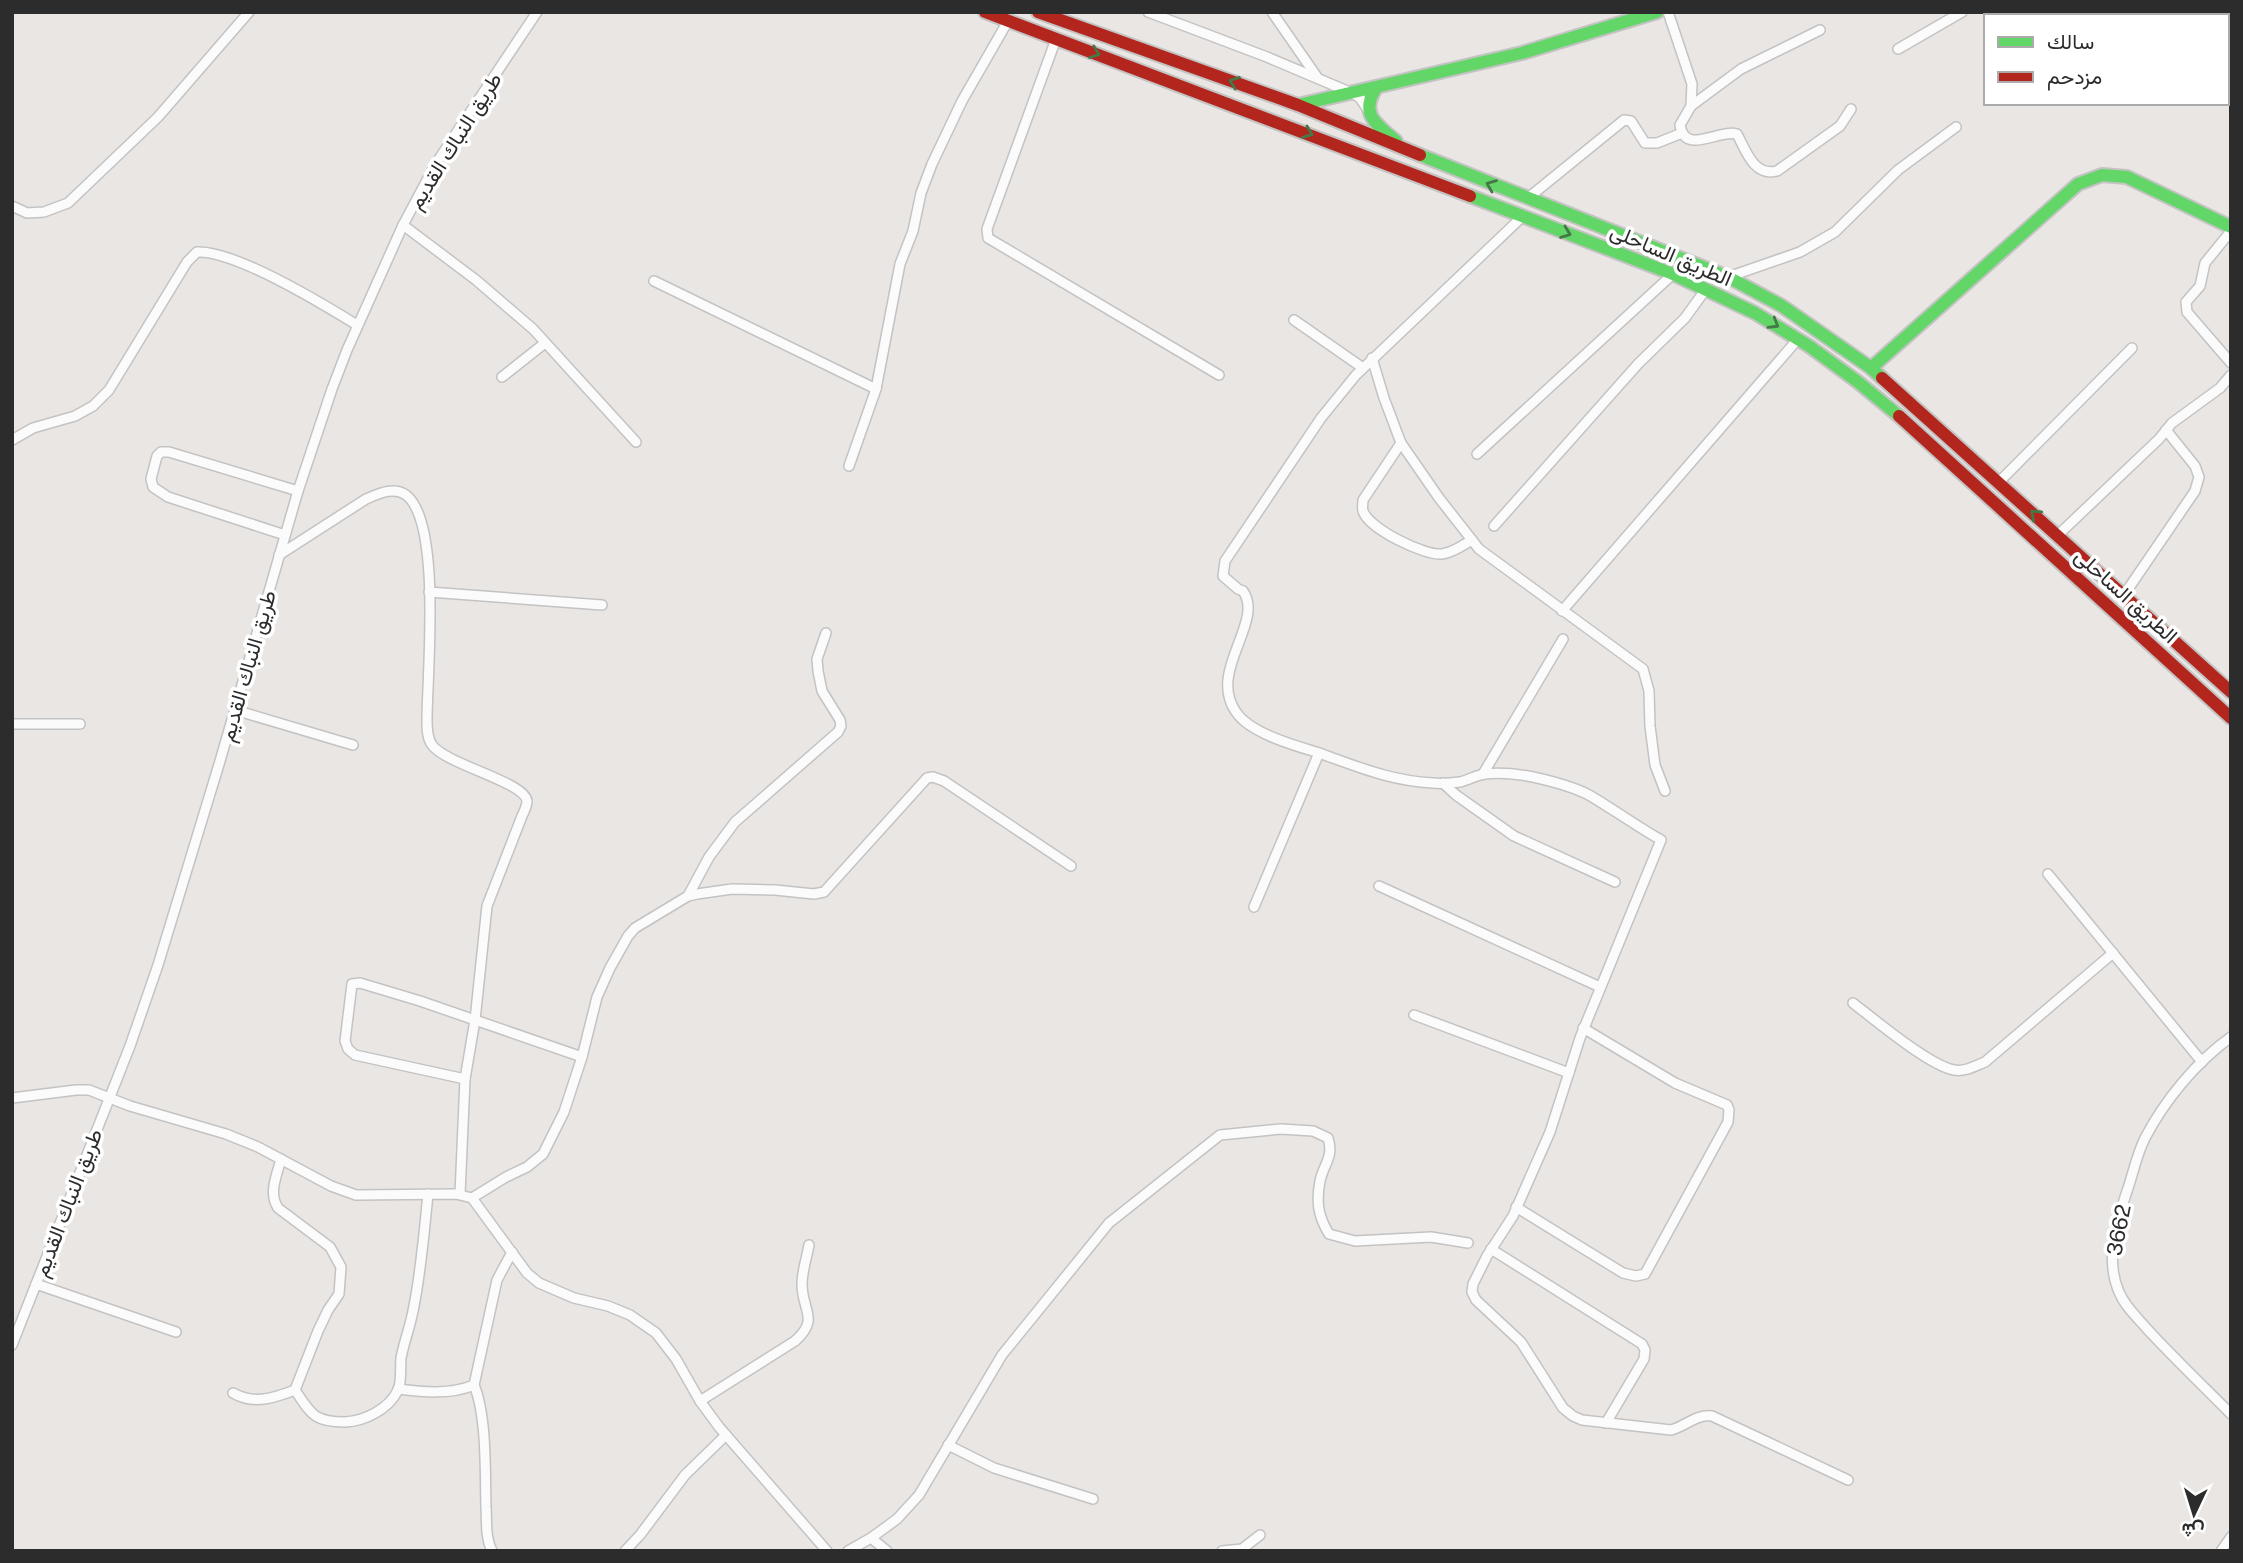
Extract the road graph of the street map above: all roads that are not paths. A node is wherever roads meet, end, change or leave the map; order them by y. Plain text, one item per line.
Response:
1 (249, 12) edge
2 (537, 12) edge
3 (985, 12) edge
4 (1038, 12) edge
5 (1148, 12) edge
6 (1272, 12) edge
7 (1657, 12) edge
8 (1668, 12) edge
9 (1962, 12) edge
10 (1618, 18) edge
11 (1008, 21) junction
12 (1820, 30) dead end
13 (1056, 38) junction
14 (1898, 49) dead end
15 (1318, 79) junction
16 (1376, 88) junction
17 (1352, 93) junction
18 (1298, 105) junction
19 (1691, 106) junction
20 (1851, 109) dead end
21 (1368, 110) junction
22 (1956, 127) dead end
23 (1682, 133) junction
24 (1403, 148) junction
25 (1528, 198) junction
26 (12, 205) edge
27 (1523, 216) junction
28 (403, 226) junction
29 (2231, 230) edge
30 (1672, 274) junction
31 (1728, 277) junction
32 (654, 281) dead end
33 (1706, 289) junction
34 (1294, 320) dead end
35 (357, 325) junction
36 (1798, 339) junction
37 (545, 343) junction
38 (2132, 348) dead end
39 (1372, 358) junction
40 (2231, 363) edge
41 (1363, 368) junction
42 (1871, 368) junction
43 (1219, 375) dead end
44 (2231, 375) edge
45 (502, 377) dead end
46 (876, 389) junction
47 (2166, 430) junction
48 (12, 440) edge
49 (636, 442) dead end
50 (1401, 443) junction
51 (1476, 454) dead end
52 (849, 466) dead end
53 (1999, 482) junction
54 (298, 491) junction
55 (1494, 526) dead end
56 (285, 535) junction
57 (2058, 535) junction
58 (1472, 540) junction
59 (279, 555) junction
60 (429, 592) junction
61 (2124, 595) junction
62 (602, 605) dead end
63 (1562, 611) junction
64 (826, 633) dead end
65 (1563, 639) dead end
66 (2231, 692) edge
67 (235, 710) junction
68 (2231, 718) edge
69 (12, 723) edge
70 (80, 724) dead end
71 (353, 745) dead end
72 (1319, 753) junction
73 (1483, 774) junction
74 (1443, 783) junction
75 (1665, 791) dead end
76 (1071, 866) dead end
77 (2048, 874) dead end
78 (1615, 882) dead end
79 (1379, 886) dead end
80 (688, 896) junction
81 (1254, 907) dead end
82 (2113, 953) junction
83 (1600, 988) junction
84 (1853, 1003) dead end
85 (1414, 1015) dead end
86 (475, 1020) junction
87 (1583, 1028) junction
88 (2231, 1037) edge
89 (582, 1057) junction
90 (2202, 1062) junction
91 (1569, 1073) junction
92 (465, 1079) junction
93 (109, 1097) junction
94 (12, 1098) edge
95 (281, 1159) junction
96 (428, 1194) junction
97 (460, 1194) junction
98 (472, 1198) junction
99 (1516, 1207) junction
100 (1468, 1243) dead end
101 (809, 1245) dead end
102 (1491, 1249) junction
103 (512, 1252) junction
104 (36, 1284) junction
105 (176, 1332) dead end
106 (12, 1345) edge
107 (474, 1385) junction
108 (398, 1389) junction
109 (295, 1390) junction
110 (233, 1393) dead end
111 (700, 1401) junction
112 (2231, 1414) edge
113 (1606, 1423) junction
114 (726, 1435) junction
115 (948, 1444) junction
116 (1848, 1480) dead end
117 (1093, 1499) dead end
118 (1259, 1535) dead end
119 (871, 1538) junction
120 (2231, 1538) edge
121 (492, 1551) edge
122 (625, 1551) edge
123 (827, 1551) edge
124 (848, 1551) edge
125 (887, 1551) edge
126 (1222, 1551) edge
127 (2221, 1551) edge

1 - 26 street
2 - 28 street, طريق النباك القديم
3 - 11 main road, الطريق الساحلى
18 -> 4 main road, الطريق الساحلى
5 - 15 street
6 - 15 street
7 - 10 main road
8 - 19 street
9 - 14 street
10 - 16 main road
11 - 13 main road, الطريق الساحلى
11 - 46 street
12 - 19 street
13 -> 27 main road, الطريق الساحلى
13 - 43 street
15 - 17 street
16 - 17 main road
16 - 21 main road
17 - 18 main road
17 - 21 street
18 - 24 main road, الطريق الساحلى
19 - 23 street
20 - 23 street
21 - 24 main road
22 - 31 street
23 - 25 street
25 -> 24 main road, الطريق الساحلى
25 - 31 main road, الطريق الساحلى
27 -> 30 main road, الطريق الساحلى
27 - 39 street
28 - 35 street, طريق النباك القديم
28 - 37 street
29 - 40 street
29 - 42 main road
30 - 33 main road, الطريق الساحلى
30 - 51 street
31 - 42 main road, الطريق الساحلى
32 - 46 street
33 -> 36 main road, الطريق الساحلى
33 - 55 street
34 - 41 street
35 - 48 street
35 - 54 street, طريق النباك القديم
36 - 63 street
36 - 68 main road, الطريق الساحلى
37 - 45 street
37 - 49 street
38 - 53 street
39 - 41 street
39 - 50 street
41 - 72 street
42 - 53 main road, الطريق الساحلى
44 - 47 street
46 - 52 street
47 - 57 street
47 - 61 street
50 - 58 street
50 - 58 street
57 -> 53 main road, الطريق الساحلى
54 - 56 street, طريق النباك القديم
54 - 56 street
56 - 59 street, طريق النباك القديم
57 - 61 main road, الطريق الساحلى
58 - 63 street
59 - 60 street
59 - 67 street, طريق النباك القديم
60 - 62 street
60 - 86 street
61 - 66 main road, الطريق الساحلى
63 - 75 street
64 - 80 street
65 - 73 street
67 - 71 street
67 - 93 street, طريق النباك القديم
69 - 70 street
72 - 74 street
72 - 81 street
73 - 74 street
73 - 83 street
74 - 78 street
76 - 80 street
77 - 82 street
79 - 83 street
80 - 89 street
82 - 84 street
82 - 90 street
83 - 87 street
85 - 91 street
86 - 89 street
86 - 92 street
86 - 92 street
87 - 91 street
87 - 99 street
88 - 90 street, 3662
89 - 98 street
90 - 112 street, 3662
91 - 99 street
92 - 97 street
93 - 94 street
93 - 95 street
93 - 104 street, طريق النباك القديم
95 - 96 street
95 - 109 street
96 - 97 street
96 - 108 street
97 - 98 street
98 - 103 street
99 - 102 street
100 - 115 street
101 - 111 street
102 - 113 street
102 - 113 street
103 - 107 street
103 - 111 street
104 - 105 street
104 - 106 street, طريق النباك القديم
107 - 108 street
107 - 121 street
108 - 109 street
109 - 110 street
111 - 114 street
113 - 116 street
114 - 122 street
114 - 123 street
115 - 117 street
115 - 119 street
118 - 126 street
119 - 124 street
119 - 125 street
120 - 127 street

